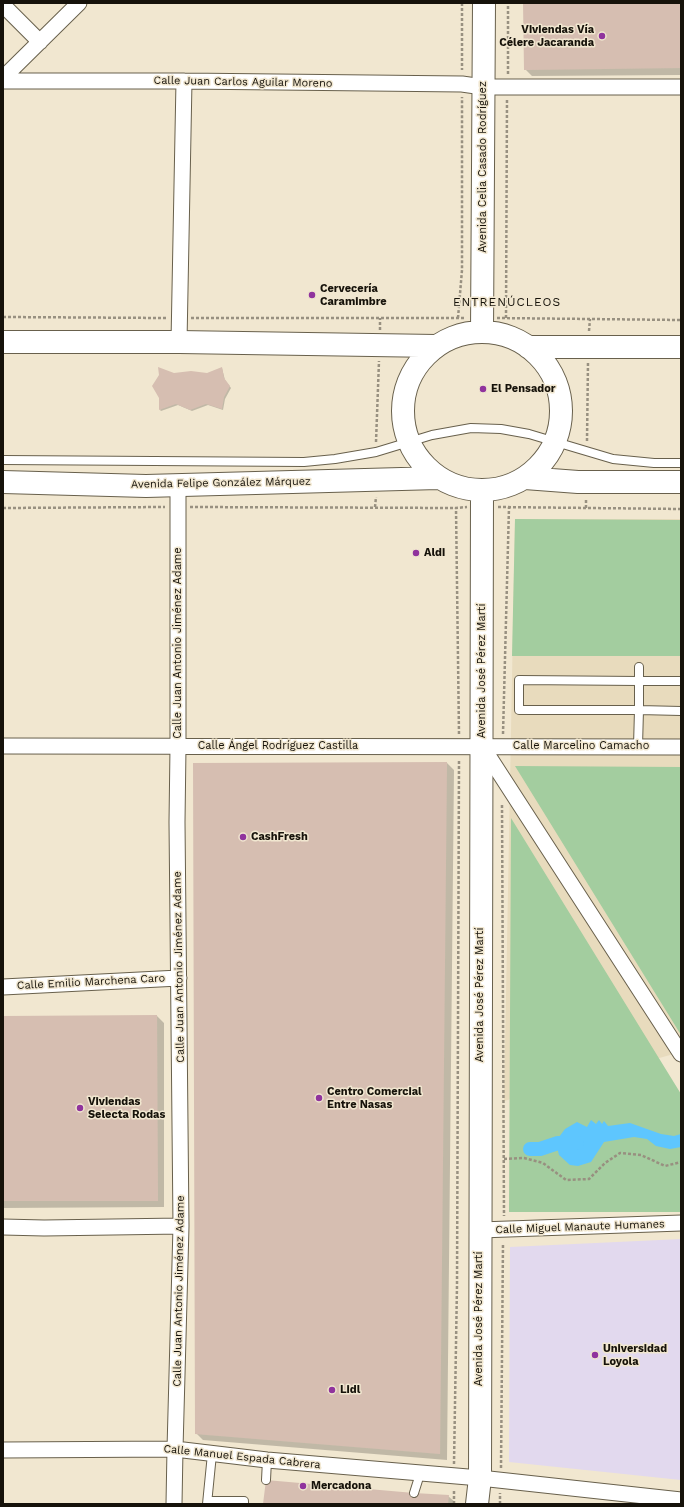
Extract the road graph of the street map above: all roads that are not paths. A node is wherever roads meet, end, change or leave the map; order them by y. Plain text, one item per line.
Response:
1 (79, 3) edge
2 (484, 3) edge
3 (3, 6) edge
4 (40, 42) junction
5 (3, 79) edge
6 (184, 81) junction
7 (483, 87) junction
8 (681, 87) edge
9 (482, 325) junction
10 (3, 342) edge
11 (179, 342) junction
12 (436, 346) junction
13 (528, 347) junction
14 (681, 347) edge
15 (555, 442) junction
16 (409, 443) junction
17 (3, 460) edge
18 (681, 463) edge
19 (438, 478) junction
20 (525, 478) junction
21 (3, 482) edge
22 (681, 482) edge
23 (178, 485) junction
24 (482, 491) junction
25 (639, 667) dead end
26 (639, 681) junction
27 (681, 681) edge
28 (639, 710) junction
29 (681, 711) edge
30 (3, 746) edge
31 (481, 746) junction
32 (638, 746) junction
33 (681, 746) edge
34 (178, 747) junction
35 (179, 978) junction
36 (3, 987) edge
37 (681, 1054) edge
38 (681, 1223) edge
39 (181, 1226) junction
40 (3, 1227) edge
41 (480, 1230) junction
42 (175, 1449) junction
43 (3, 1450) edge
44 (212, 1454) junction
45 (267, 1460) junction
46 (420, 1474) junction
47 (480, 1478) junction
48 (266, 1480) dead end
49 (414, 1493) dead end
50 (679, 1501) edge
51 (208, 1502) edge
52 (478, 1503) edge
53 (174, 1504) edge
54 (244, 1504) edge

1 - 4 street
2 - 7 main road, Avenida Celia Casado Rodríguez
3 - 4 street
4 - 5 street
5 - 6 street, Calle Juan Carlos Aguilar Moreno
6 - 7 street, Calle Juan Carlos Aguilar Moreno
6 - 11 street
7 - 8 street, Calle Juan Carlos Aguilar Moreno
7 - 9 main road, Avenida Celia Casado Rodríguez
9 - 12 main road
9 - 13 main road
10 - 11 main road
11 - 12 main road
12 - 16 main road
13 - 14 main road
13 - 15 main road
15 - 16 lane
15 - 18 lane
15 - 20 main road
16 - 17 lane
16 - 19 main road
19 - 23 main road, Avenida Felipe González Márquez
19 - 24 main road
20 - 22 main road
20 - 24 main road
21 - 23 main road, Avenida Felipe González Márquez
23 - 34 street, Calle Juan Antonio Jiménez Adame
24 - 31 main road, Avenida José Pérez Martí
25 - 26 lane
26 - 27 lane
26 - 28 lane
26 - 28 lane
28 - 29 lane
28 - 32 lane
30 - 34 street, Calle Ángel Rodríguez Castilla
31 - 32 street, Calle Marcelino Camacho
31 - 34 street, Calle Ángel Rodríguez Castilla
31 - 37 street
31 - 41 main road, Avenida José Pérez Martí
32 - 33 street, Calle Marcelino Camacho
34 - 35 street, Calle Juan Antonio Jiménez Adame
35 - 36 street, Calle Emilio Marchena Caro
35 - 39 street, Calle Juan Antonio Jiménez Adame
38 - 41 street, Calle Miguel Manaute Humanes
39 - 40 street
39 - 42 street, Calle Juan Antonio Jiménez Adame
41 - 47 main road, Avenida José Pérez Martí
42 - 43 street, Calle Manuel Espada Cabrera
42 - 44 street, Calle Manuel Espada Cabrera
42 - 53 street, Calle Juan Antonio Jiménez Adame
44 - 45 street, Calle Manuel Espada Cabrera
44 - 51 lane
45 - 46 street, Calle Manuel Espada Cabrera
45 - 48 lane
46 - 47 street, Calle Manuel Espada Cabrera
46 - 49 lane
47 - 50 street, Calle Manuel Espada Cabrera
47 - 52 main road, Avenida José Pérez Martí
51 - 54 lane

